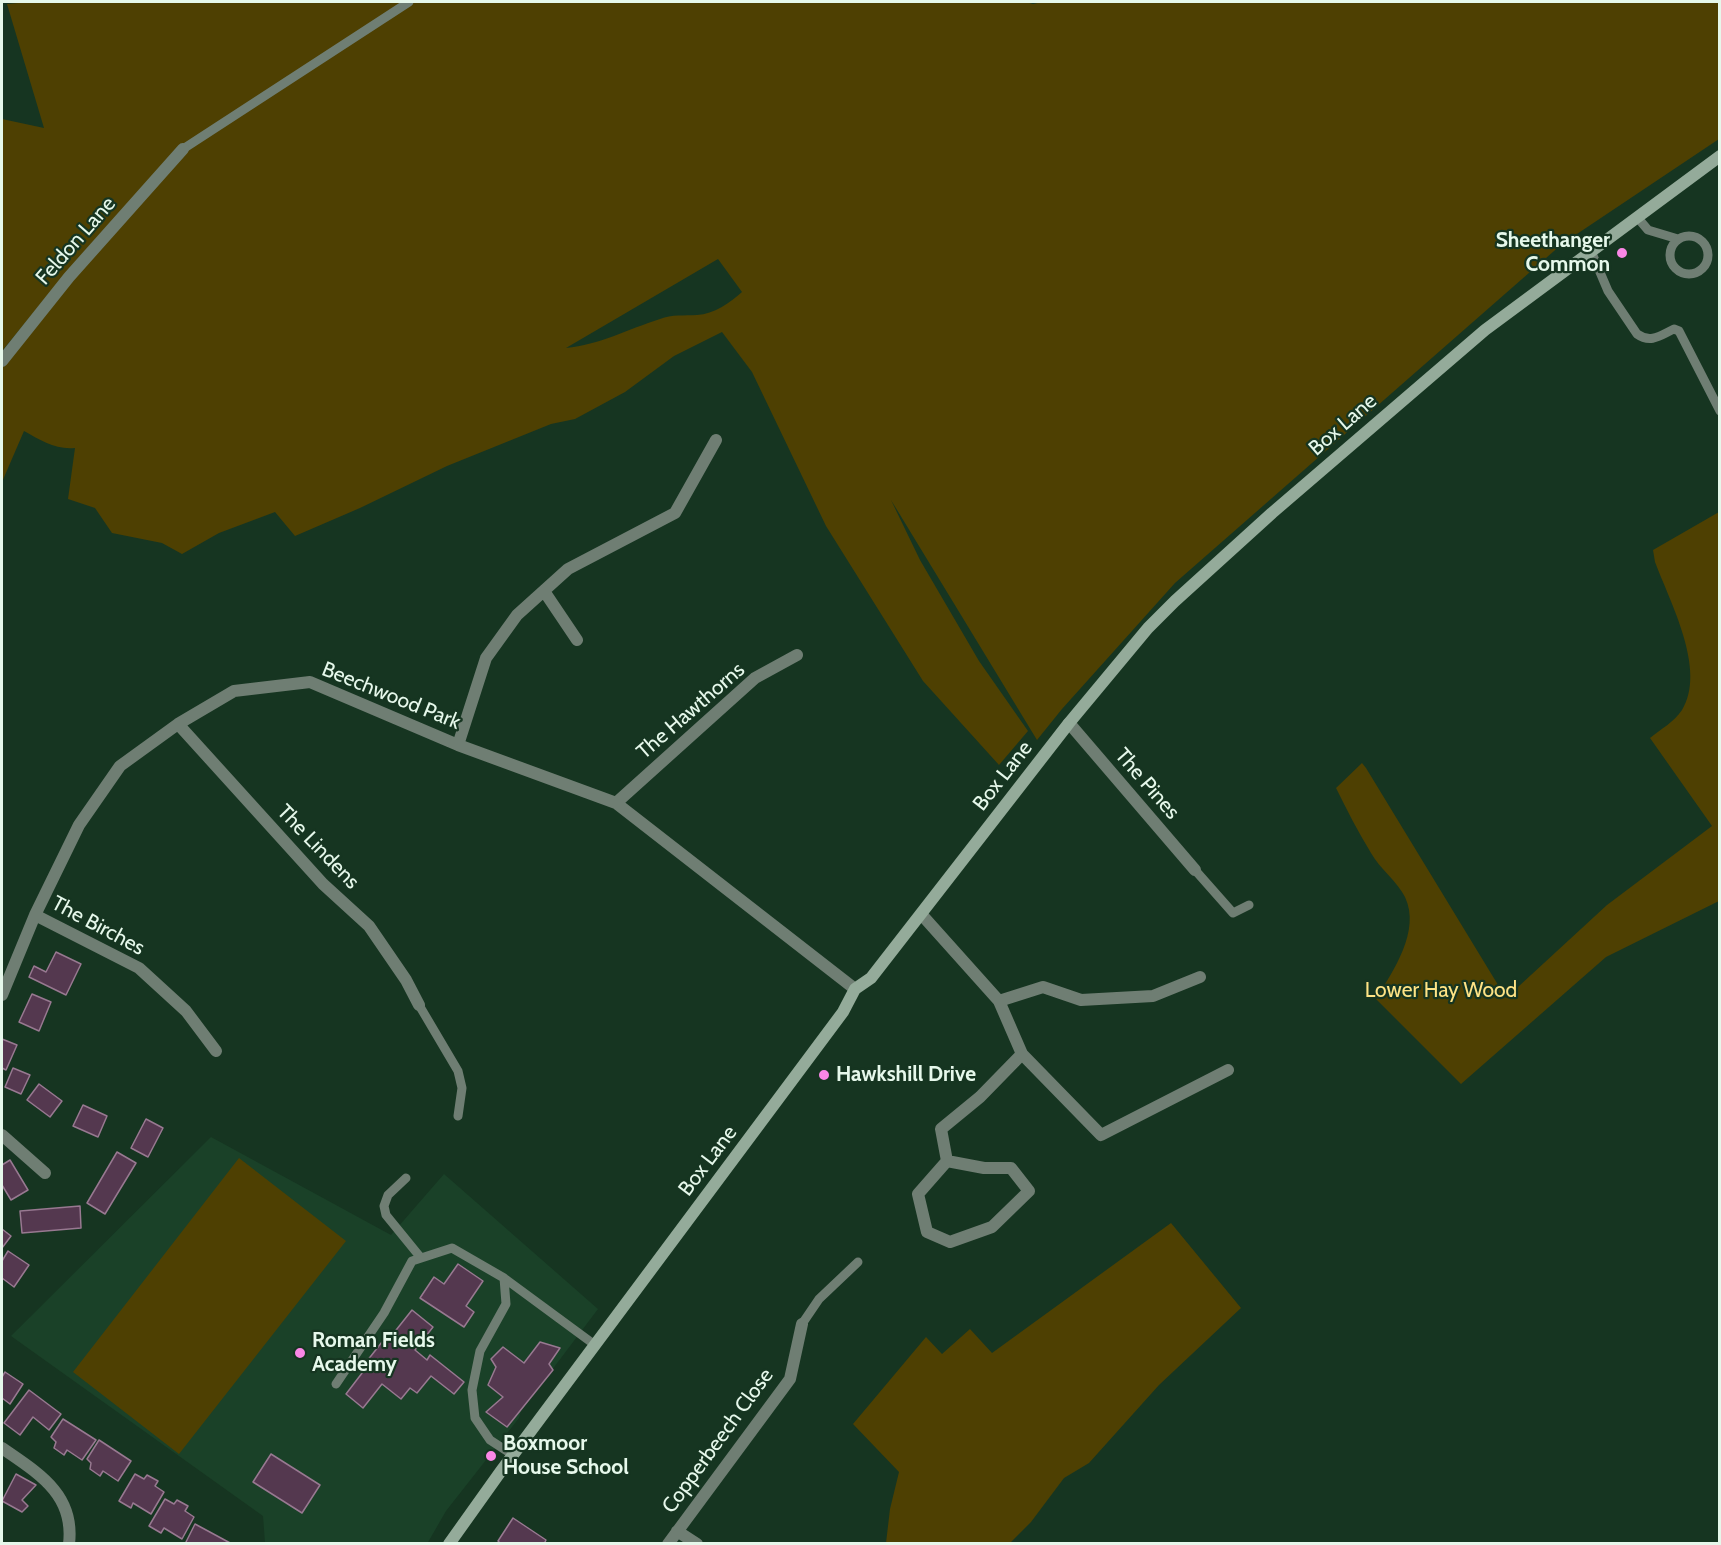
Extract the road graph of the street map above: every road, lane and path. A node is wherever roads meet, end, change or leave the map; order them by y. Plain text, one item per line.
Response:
1 (409, 2) edge
2 (183, 149) joint
3 (1719, 156) edge
4 (1637, 217) junction
5 (1678, 239) junction
6 (1591, 251) junction
7 (2, 361) edge
8 (1719, 411) edge
9 (716, 440) dead end
10 (544, 591) junction
11 (577, 640) dead end
12 (797, 655) dead end
13 (1068, 723) junction
14 (178, 724) junction
15 (458, 745) junction
16 (616, 803) junction
17 (1195, 870) joint
18 (1250, 905) dead end
19 (35, 915) junction
20 (922, 915) junction
21 (1200, 977) dead end
22 (855, 989) junction
23 (2, 995) edge
24 (999, 1001) junction
25 (419, 1005) joint
26 (216, 1051) dead end
27 (1022, 1054) junction
28 (1228, 1070) dead end
29 (458, 1116) dead end
30 (2, 1135) edge
31 (947, 1161) junction
32 (45, 1173) dead end
33 (405, 1178) dead end
34 (421, 1258) junction
35 (858, 1262) dead end
36 (504, 1278) junction
37 (802, 1324) joint
38 (595, 1345) junction
39 (336, 1384) dead end
40 (2, 1448) edge
41 (513, 1455) junction
42 (677, 1531) junction
43 (69, 1544) edge
44 (449, 1544) edge
45 (668, 1544) edge
46 (698, 1544) edge

1 - 2 lane
2 - 7 street, Feldon Lane
3 - 4 main road, Box Lane
4 - 5 lane
4 - 6 main road, Box Lane
5 - 5 lane
6 - 8 lane
6 - 13 main road, Box Lane
9 - 10 street
10 - 11 street
10 - 15 street
12 - 16 street, The Hawthorns
13 - 17 street, The Pines
13 - 20 main road, Box Lane
14 - 15 street, Beechwood Park
14 - 19 street, Beechwood Park
14 - 25 street, The Lindens
15 - 16 street, Beechwood Park
16 - 22 street, Beechwood Park
17 - 18 lane
19 - 23 street, Beechwood Park
19 - 26 street, The Birches
20 - 22 main road, Box Lane
20 - 24 street
21 - 24 street
22 - 38 main road, Box Lane
24 - 27 street
25 - 29 lane
27 - 28 street
27 - 31 street
30 - 32 street
31 - 31 street
33 - 34 lane
34 - 36 lane
34 - 39 lane
35 - 37 lane
36 - 38 lane
36 - 41 lane
37 - 42 street, Copperbeech Close
38 - 41 main road, Box Lane
40 - 43 street
41 - 44 main road, Box Lane
42 - 45 street, Copperbeech Close
42 - 46 street

